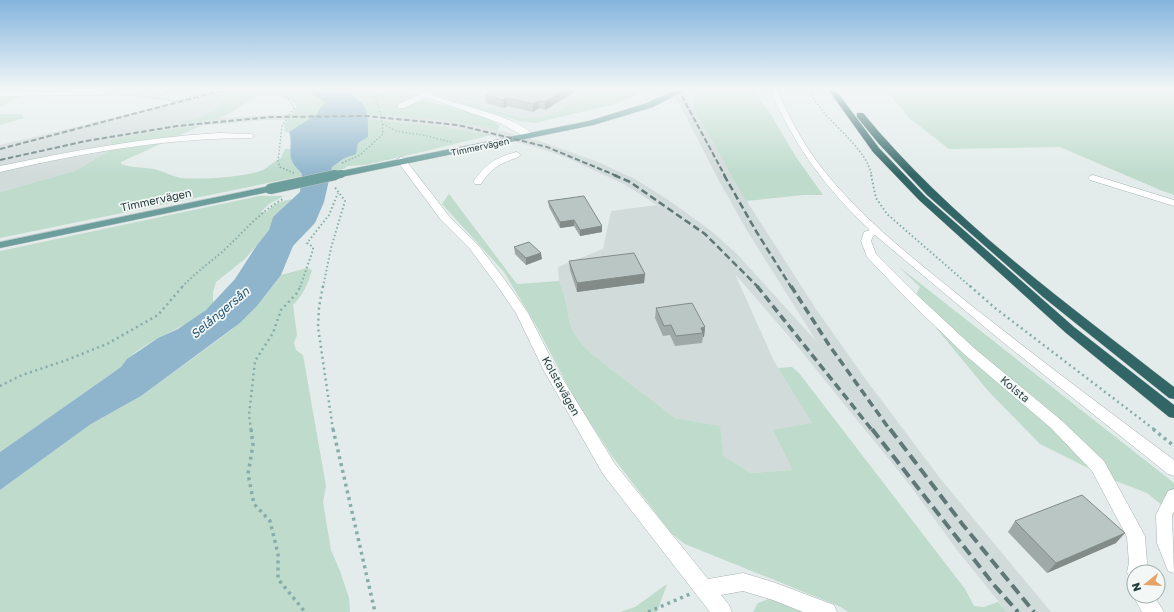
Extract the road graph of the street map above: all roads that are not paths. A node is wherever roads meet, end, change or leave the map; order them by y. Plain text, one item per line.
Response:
1 (492, 118) edge
2 (589, 118) edge
3 (611, 118) edge
4 (787, 118) edge
5 (852, 118) edge
6 (863, 118) edge
7 (527, 134) junction
8 (251, 136) dead end
9 (516, 155) dead end
10 (402, 161) junction
11 (0, 169) edge
12 (1093, 178) dead end
13 (478, 182) dead end
14 (1174, 203) edge
15 (878, 231) junction
16 (0, 245) edge
17 (1174, 394) edge
18 (1174, 413) edge
19 (1174, 469) edge
20 (1174, 496) edge
21 (1138, 564) edge
22 (1174, 565) edge
23 (704, 589) junction
24 (722, 612) edge
25 (827, 612) edge

1 - 7 street
2 - 7 main road, Timmervägen
3 - 7 main road, Timmervägen
4 - 15 street
5 - 18 highway
6 - 17 highway
7 - 10 main road, Timmervägen
7 - 10 main road, Timmervägen
8 - 11 street
9 - 13 street
10 - 16 main road, Timmervägen, bridge
10 - 23 street, Kolstavägen
12 - 14 street
15 - 19 street
15 - 21 street, Kolsta
20 - 22 street
23 - 24 street, Kolstavägen
23 - 25 street

